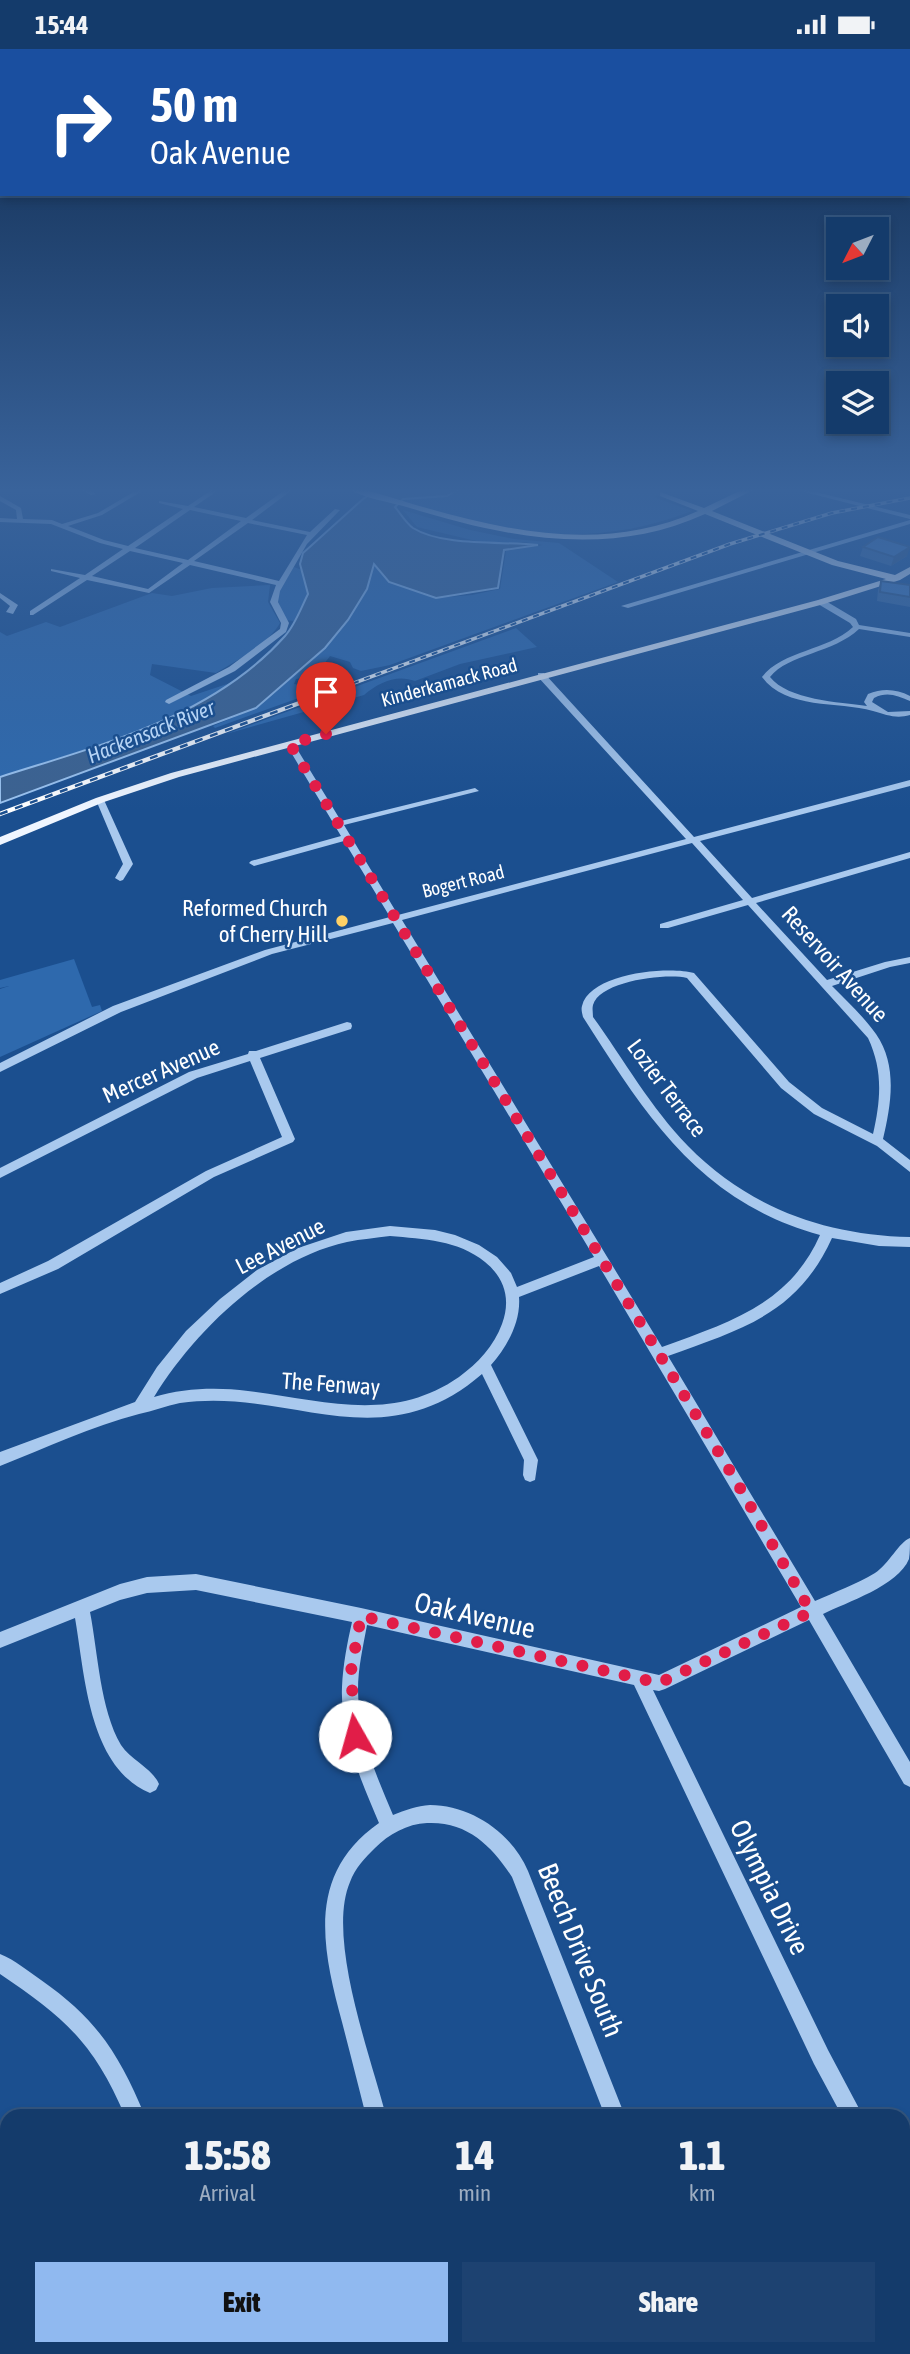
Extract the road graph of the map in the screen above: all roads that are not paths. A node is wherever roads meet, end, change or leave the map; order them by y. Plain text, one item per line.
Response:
1 (0, 595) edge
2 (60, 595) edge
3 (276, 595) edge
4 (664, 595) edge
5 (844, 595) edge
6 (821, 602) junction
7 (625, 606) dead end
8 (10, 612) dead end
9 (33, 613) dead end
10 (857, 627) junction
11 (910, 635) edge
12 (541, 675) junction
13 (910, 699) edge
14 (169, 702) dead end
15 (874, 709) junction
16 (910, 713) edge
17 (900, 715) junction
18 (910, 719) edge
19 (290, 744) junction
20 (910, 783) edge
21 (475, 791) dead end
22 (100, 800) junction
23 (338, 824) junction
24 (346, 837) junction
25 (693, 840) junction
26 (0, 841) edge
27 (910, 855) edge
28 (254, 863) dead end
29 (120, 878) dead end
30 (749, 900) junction
31 (394, 917) junction
32 (664, 926) dead end
33 (910, 960) edge
34 (827, 984) junction
35 (347, 1025) dead end
36 (253, 1054) junction
37 (0, 1068) edge
38 (877, 1140) junction
39 (910, 1167) edge
40 (0, 1173) edge
41 (828, 1232) junction
42 (910, 1242) edge
43 (601, 1260) junction
44 (0, 1289) edge
45 (513, 1294) junction
46 (658, 1354) junction
47 (484, 1364) junction
48 (139, 1408) junction
49 (0, 1459) edge
50 (530, 1475) dead end
51 (910, 1545) edge
52 (80, 1608) junction
53 (811, 1612) junction
54 (361, 1616) junction
55 (0, 1640) edge
56 (640, 1681) junction
57 (910, 1778) edge
58 (150, 1784) dead end
59 (389, 1826) junction
60 (0, 1963) edge
61 (132, 2109) edge
62 (374, 2109) edge
63 (612, 2109) edge
64 (849, 2109) edge

1 - 8 street
2 - 9 street
3 - 14 street
4 - 7 street
5 - 6 main road, Kinderkamack Road
6 - 10 street
6 - 12 main road, Kinderkamack Road
10 - 11 street
10 - 15 street
12 - 19 main road, Kinderkamack Road
12 - 25 street, Reservoir Avenue
13 - 15 street
15 - 17 street
16 - 17 street
17 - 18 street
19 - 22 main road, Kinderkamack Road
19 - 23 street
20 - 25 street, Bogert Road
21 - 23 street
22 - 26 main road, Kinderkamack Road
22 - 29 street
23 - 24 street
24 - 28 street
24 - 31 street
25 - 30 street, Reservoir Avenue
25 - 31 street, Bogert Road
27 - 30 street
30 - 32 street
30 - 34 street, Reservoir Avenue
31 - 37 street, Bogert Road
31 - 43 street
33 - 34 street
34 - 38 street, Reservoir Avenue
35 - 36 street, Mercer Avenue
36 - 40 street, Mercer Avenue
36 - 44 street
38 - 39 street
38 - 41 street, Lozier Terrace
41 - 42 street, Lozier Terrace
41 - 46 street
43 - 45 street
43 - 46 street
45 - 47 street, The Fenway
45 - 48 street, Lee Avenue
46 - 53 street
47 - 48 street, The Fenway
47 - 50 street
48 - 49 street, The Fenway
51 - 53 street, Oak Avenue
52 - 54 street, Oak Avenue
52 - 55 street, Oak Avenue
52 - 58 street
53 - 56 street, Oak Avenue
53 - 57 street
54 - 56 street, Oak Avenue
54 - 59 street
56 - 64 street, Olympia Drive
59 - 62 street, Beech Drive South
59 - 63 street, Beech Drive South
60 - 61 street

